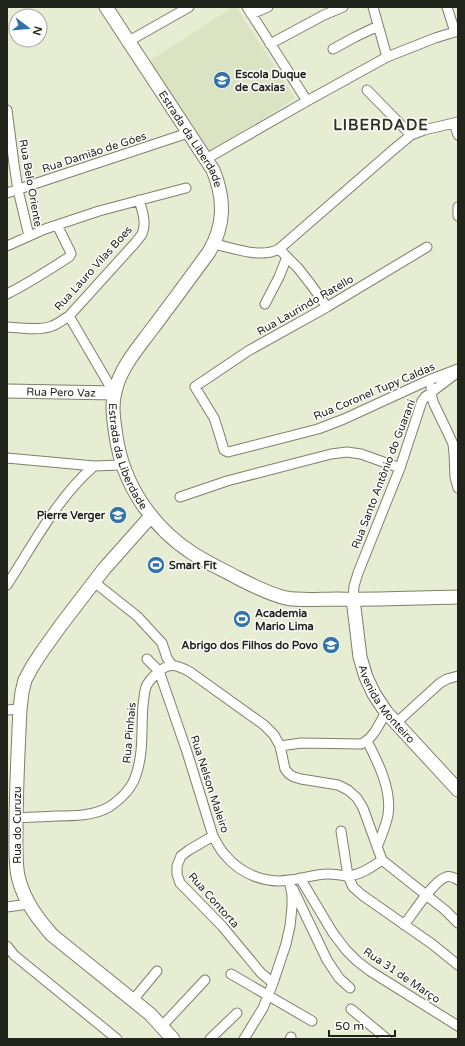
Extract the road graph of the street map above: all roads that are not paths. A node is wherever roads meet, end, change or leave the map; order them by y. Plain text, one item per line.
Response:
1 (106, 7) edge
2 (189, 7) edge
3 (268, 7) edge
4 (343, 7) edge
5 (373, 7) edge
6 (447, 7) edge
7 (249, 10) edge
8 (173, 11) edge
9 (378, 26) junction
10 (457, 32) edge
11 (129, 41) junction
12 (270, 44) junction
13 (333, 49) dead end
14 (387, 57) junction
15 (367, 90) dead end
16 (307, 101) junction
17 (7, 110) edge
18 (8, 121) edge
19 (457, 123) edge
20 (188, 133) junction
21 (411, 135) junction
22 (458, 135) edge
23 (206, 159) junction
24 (186, 188) dead end
25 (18, 190) junction
26 (7, 193) edge
27 (139, 200) junction
28 (458, 207) edge
29 (458, 219) edge
30 (58, 225) junction
31 (29, 236) junction
32 (214, 244) junction
33 (7, 246) edge
34 (427, 247) dead end
35 (279, 249) junction
36 (287, 257) junction
37 (7, 294) edge
38 (265, 304) dead end
39 (327, 307) junction
40 (69, 316) junction
41 (7, 327) edge
42 (458, 369) edge
43 (458, 372) edge
44 (429, 380) junction
45 (7, 391) edge
46 (431, 392) junction
47 (114, 393) junction
48 (228, 452) joint
49 (8, 460) edge
50 (123, 465) junction
51 (94, 466) junction
52 (400, 468) junction
53 (458, 488) edge
54 (180, 497) dead end
55 (151, 516) junction
56 (94, 582) junction
57 (7, 586) edge
58 (458, 597) edge
59 (353, 599) junction
60 (147, 659) dead end
61 (170, 661) junction
62 (159, 671) junction
63 (458, 676) edge
64 (14, 710) edge
65 (386, 712) junction
66 (396, 722) junction
67 (367, 741) junction
68 (280, 746) junction
69 (458, 790) edge
70 (16, 818) junction
71 (341, 831) dead end
72 (213, 836) junction
73 (12, 841) edge
74 (377, 847) junction
75 (382, 860) junction
76 (348, 876) junction
77 (300, 878) junction
78 (289, 880) junction
79 (458, 880) edge
80 (426, 896) junction
81 (29, 904) junction
82 (7, 907) edge
83 (458, 923) edge
84 (404, 925) junction
85 (7, 946) edge
86 (458, 965) edge
87 (157, 970) dead end
88 (231, 974) dead end
89 (205, 980) dead end
90 (273, 984) junction
91 (350, 988) dead end
92 (268, 995) junction
93 (132, 1000) junction
94 (351, 1009) dead end
95 (237, 1013) dead end
96 (312, 1021) dead end
97 (162, 1026) junction
98 (458, 1026) edge
99 (117, 1039) edge
100 (173, 1039) edge
101 (210, 1039) edge
102 (244, 1039) edge
103 (387, 1039) edge

1 - 11 main road, Estrada da Liberdade
2 - 8 street
3 - 7 street
4 - 12 street
5 - 9 street
6 - 10 street
7 - 12 street
8 - 11 street
9 - 13 street
9 - 14 street
10 - 14 street
11 - 20 main road, Estrada da Liberdade
12 - 16 street
14 - 16 street
15 - 21 street
16 - 23 street
17 - 18 street, Rua Belo Oriente
18 - 25 street, Rua Belo Oriente
19 - 21 street
19 - 22 street
20 - 23 main road, Estrada da Liberdade
20 - 25 street, Rua Damião de Góes
21 - 35 street
23 - 32 main road, Estrada da Liberdade
24 - 27 street
25 - 26 street, Rua Damião de Góes
25 - 31 street, Rua Belo Oriente
27 - 30 street
27 - 40 street, Rua Lauro Vilas Boes
28 - 29 street
30 - 31 street
30 - 37 street
31 - 33 street
32 - 35 street
32 - 47 main road, Estrada da Liberdade
34 - 39 street, Rua Laurindo Ratello
35 - 36 street
36 - 38 street
36 - 39 street
39 - 48 street, Rua Laurindo Ratello
40 - 41 street, Rua Lauro Vilas Boes
40 - 47 street
42 - 44 street, Rua Coronel Tupy Caldas
43 - 46 street, Rua Santo Antônio do Guarani
44 - 46 street
44 - 48 street, Rua Coronel Tupy Caldas
45 - 47 main road, Rua Pero Vaz
46 - 52 street, Rua Santo Antônio do Guarani
46 - 53 street
47 - 50 main road, Estrada da Liberdade
49 - 51 street
50 - 51 street
50 - 55 main road, Estrada da Liberdade
51 - 57 street
52 - 54 street
52 - 59 street, Rua Santo Antônio do Guarani
55 - 56 main road, Rua do Curuzu
55 - 59 main road, Estrada da Liberdade
56 - 61 street
56 - 64 main road, Rua do Curuzu
58 - 59 main road, Estrada da Liberdade
59 - 65 main road, Avenida Monteiro
60 - 62 street
61 - 62 street, Rua Pinhais
61 - 68 street
62 - 70 street, Rua Pinhais
62 - 72 street, Rua Nelson Maleiro
63 - 66 street
64 - 70 main road, Rua do Curuzu
65 - 66 main road, Avenida Monteiro
65 - 67 street
66 - 69 main road, Avenida Monteiro
67 - 68 street
67 - 74 street
68 - 74 street
70 - 73 main road, Rua do Curuzu
71 - 76 street
72 - 78 street, Rua Nelson Maleiro
72 - 90 street, Rua Contorta
73 - 81 main road, Rua do Curuzu
74 - 75 street
75 - 76 street, Rua Nelson Maleiro
75 - 80 street
76 - 77 street, Rua Nelson Maleiro
76 - 84 street
77 - 78 street, Rua Nelson Maleiro
77 - 98 street, Rua 31 de Março
78 - 90 street
78 - 91 street
79 - 80 street
80 - 83 street
80 - 84 street
81 - 82 street
81 - 93 main road, Rua do Curuzu
84 - 86 street
85 - 99 street
87 - 93 street
88 - 92 street
89 - 97 street
90 - 92 street
92 - 96 street
92 - 102 street
93 - 97 main road, Rua do Curuzu
94 - 103 street
95 - 101 street
97 - 100 main road, Rua do Curuzu

